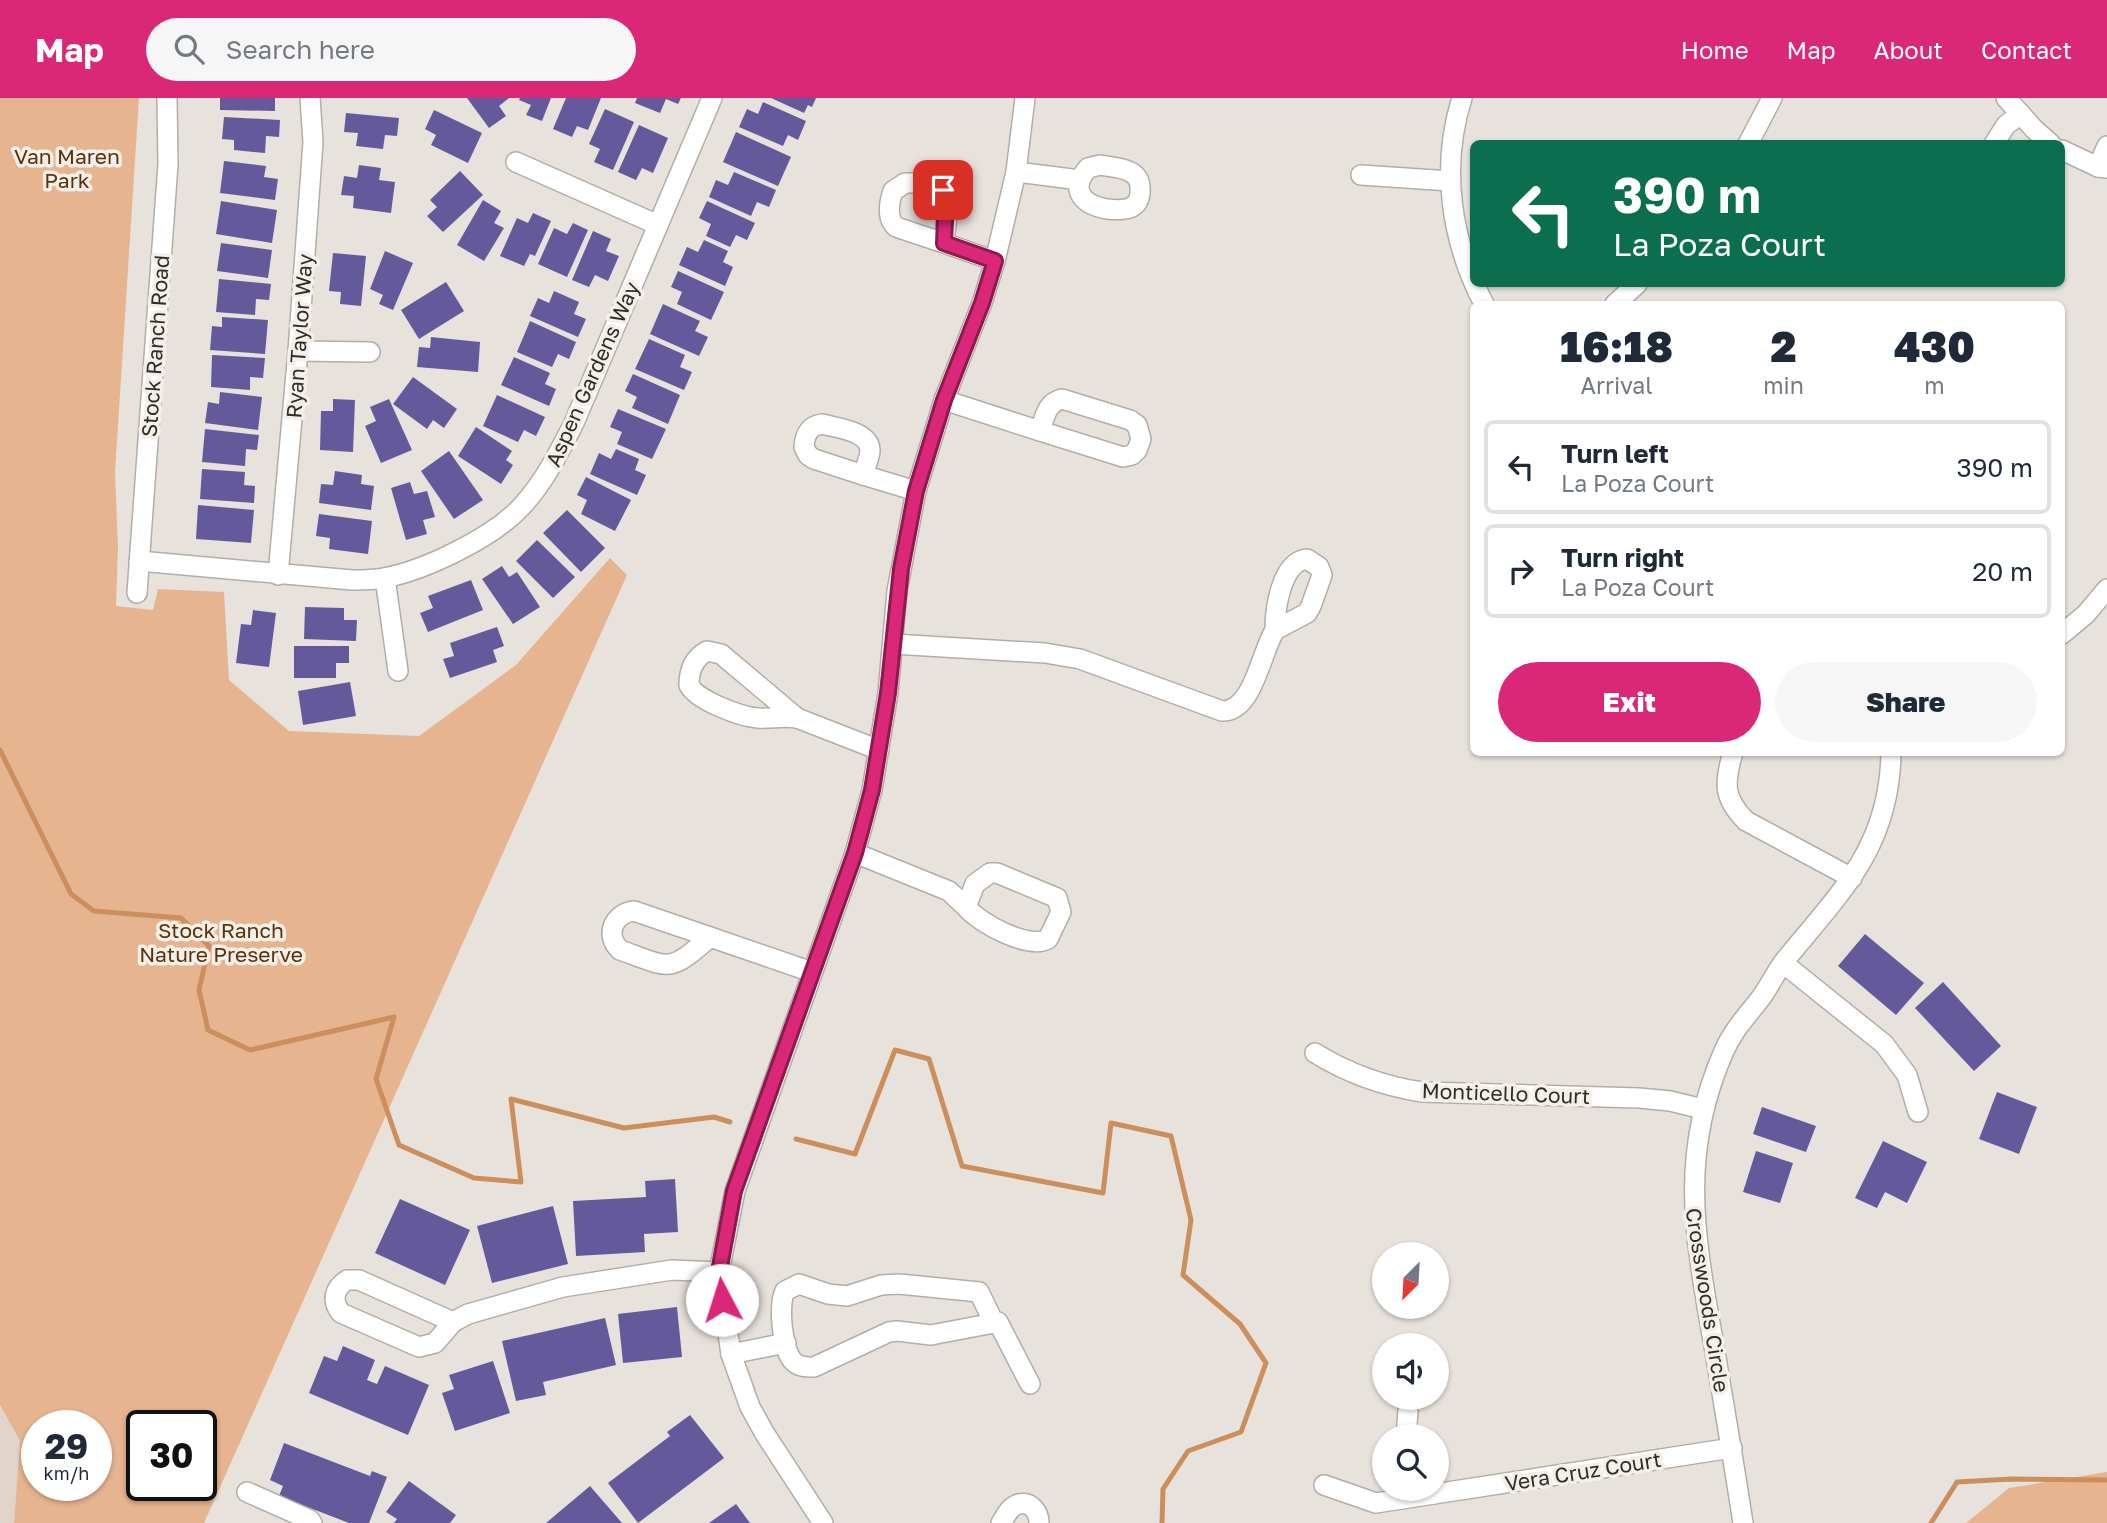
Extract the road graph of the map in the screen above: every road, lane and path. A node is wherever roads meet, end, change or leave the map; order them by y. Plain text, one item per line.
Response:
1 (167, 98) edge
2 (310, 98) edge
3 (712, 98) edge
4 (1025, 98) edge
5 (1462, 98) edge
6 (1772, 98) edge
7 (2006, 98) edge
8 (2021, 114) junction
9 (1750, 140) edge
10 (1997, 140) edge
11 (2046, 140) edge
12 (2107, 146) edge
13 (2065, 151) edge
14 (516, 162) dead end
15 (2102, 167) edge
16 (1016, 172) junction
17 (1361, 175) dead end
18 (1080, 180) dead end
19 (1450, 181) junction
20 (658, 225) junction
21 (944, 243) dead end
22 (995, 261) junction
23 (1470, 273) edge
24 (1634, 287) edge
25 (1618, 301) edge
26 (298, 351) junction
27 (370, 352) dead end
28 (944, 400) junction
29 (1040, 431) junction
30 (863, 475) dead end
31 (916, 491) junction
32 (139, 561) junction
33 (278, 575) junction
34 (385, 578) junction
35 (2107, 589) edge
36 (137, 593) dead end
37 (1275, 630) dead end
38 (2065, 632) edge
39 (893, 643) junction
40 (398, 671) dead end
41 (797, 718) junction
42 (879, 750) junction
43 (1732, 756) edge
44 (1891, 756) edge
45 (855, 853) junction
46 (1852, 878) junction
47 (966, 907) junction
48 (710, 937) dead end
49 (1783, 962) junction
50 (813, 972) junction
51 (1315, 1053) dead end
52 (1703, 1109) junction
53 (1918, 1112) dead end
54 (719, 1272) junction
55 (453, 1322) junction
56 (994, 1323) junction
57 (786, 1343) junction
58 (731, 1354) junction
59 (1030, 1384) dead end
60 (1732, 1448) junction
61 (1324, 1485) dead end
62 (1449, 1489) edge
63 (247, 1492) dead end
64 (1386, 1501) edge
65 (312, 1523) edge
66 (823, 1523) edge
67 (1001, 1523) edge
68 (1039, 1523) edge
69 (1743, 1523) edge

1 - 32 street, Stock Ranch Road
2 - 26 street, Ryan Taylor Way
3 - 20 street, Aspen Gardens Way
4 - 16 street
5 - 19 street
6 - 9 street
7 - 8 street
8 - 10 street
8 - 11 street
12 - 15 street
13 - 15 street
14 - 20 street
16 - 18 street
16 - 22 street
17 - 19 street
19 - 23 street
20 - 34 street, Aspen Gardens Way
21 - 22 street
22 - 28 street
24 - 25 street
26 - 27 street
26 - 33 street, Ryan Taylor Way
28 - 29 street
28 - 31 street
29 - 29 street
30 - 31 street
31 - 39 street
32 - 33 street, Aspen Gardens Way
32 - 36 street, Stock Ranch Road
33 - 34 street, Aspen Gardens Way
34 - 40 street
35 - 38 street
37 - 39 street
39 - 42 street
41 - 41 street
41 - 42 street
42 - 45 street
43 - 46 street
44 - 46 street, Crosswoods Circle
45 - 47 street
45 - 50 street
46 - 49 street, Crosswoods Circle
47 - 47 street
48 - 50 street
49 - 52 street, Crosswoods Circle
49 - 53 street
50 - 54 street
51 - 52 street, Monticello Court
52 - 60 street, Crosswoods Circle
54 - 55 street
54 - 58 street
55 - 55 street
56 - 57 street
56 - 57 street
56 - 59 street
57 - 58 street
58 - 66 street
60 - 62 street, Vera Cruz Court
60 - 69 street, Crosswoods Circle
61 - 64 street, Vera Cruz Court
63 - 65 street
67 - 68 street

